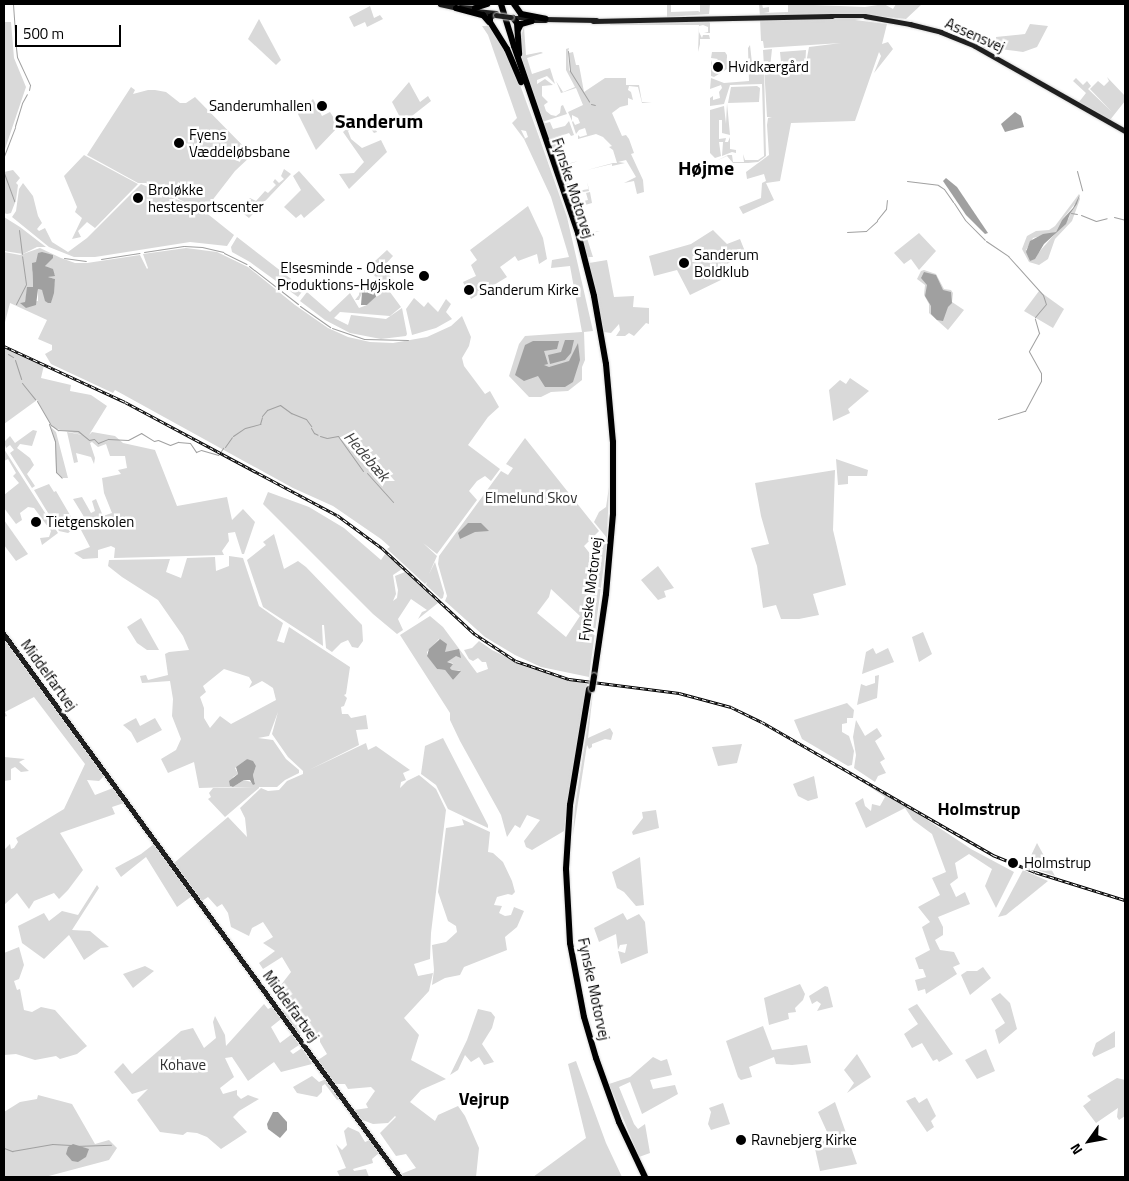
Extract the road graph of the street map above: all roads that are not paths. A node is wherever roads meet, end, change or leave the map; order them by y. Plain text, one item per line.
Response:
1 (440, 4) edge
2 (445, 4) edge
3 (488, 4) edge
4 (500, 4) edge
5 (513, 4) edge
6 (456, 8) junction
7 (478, 9) junction
8 (494, 14) junction
9 (511, 16) junction
10 (711, 18) junction
11 (549, 19) junction
12 (684, 19) junction
13 (529, 20) junction
14 (501, 39) junction
15 (518, 39) junction
16 (532, 99) junction
17 (535, 116) junction
18 (1125, 131) edge
19 (4, 634) edge
20 (593, 676) junction
21 (400, 1177) edge
22 (646, 1177) edge

1 - 6 main road, Assensvej
2 - 7 main road, Assensvej
3 - 7 highway
3 - 8 highway
4 - 16 highway, Fynske Motorvej
4 - 17 highway, Fynske Motorvej
5 - 9 highway
5 - 11 highway
6 - 7 main road, Assensvej
6 - 14 highway
7 - 8 main road, Assensvej
8 - 9 main road, Assensvej, bridge
8 - 14 highway
9 - 13 main road, Assensvej
9 - 15 highway
10 - 12 main road, Assensvej
10 - 12 main road, Assensvej
10 - 18 main road, Assensvej
11 - 12 main road, Assensvej
11 - 13 main road, Assensvej
13 - 15 highway
14 - 17 highway
15 - 16 highway
16 - 20 highway, Fynske Motorvej
17 - 20 highway, Fynske Motorvej
19 - 21 main road, Middelfartvej
20 - 22 highway, Fynske Motorvej, bridge

